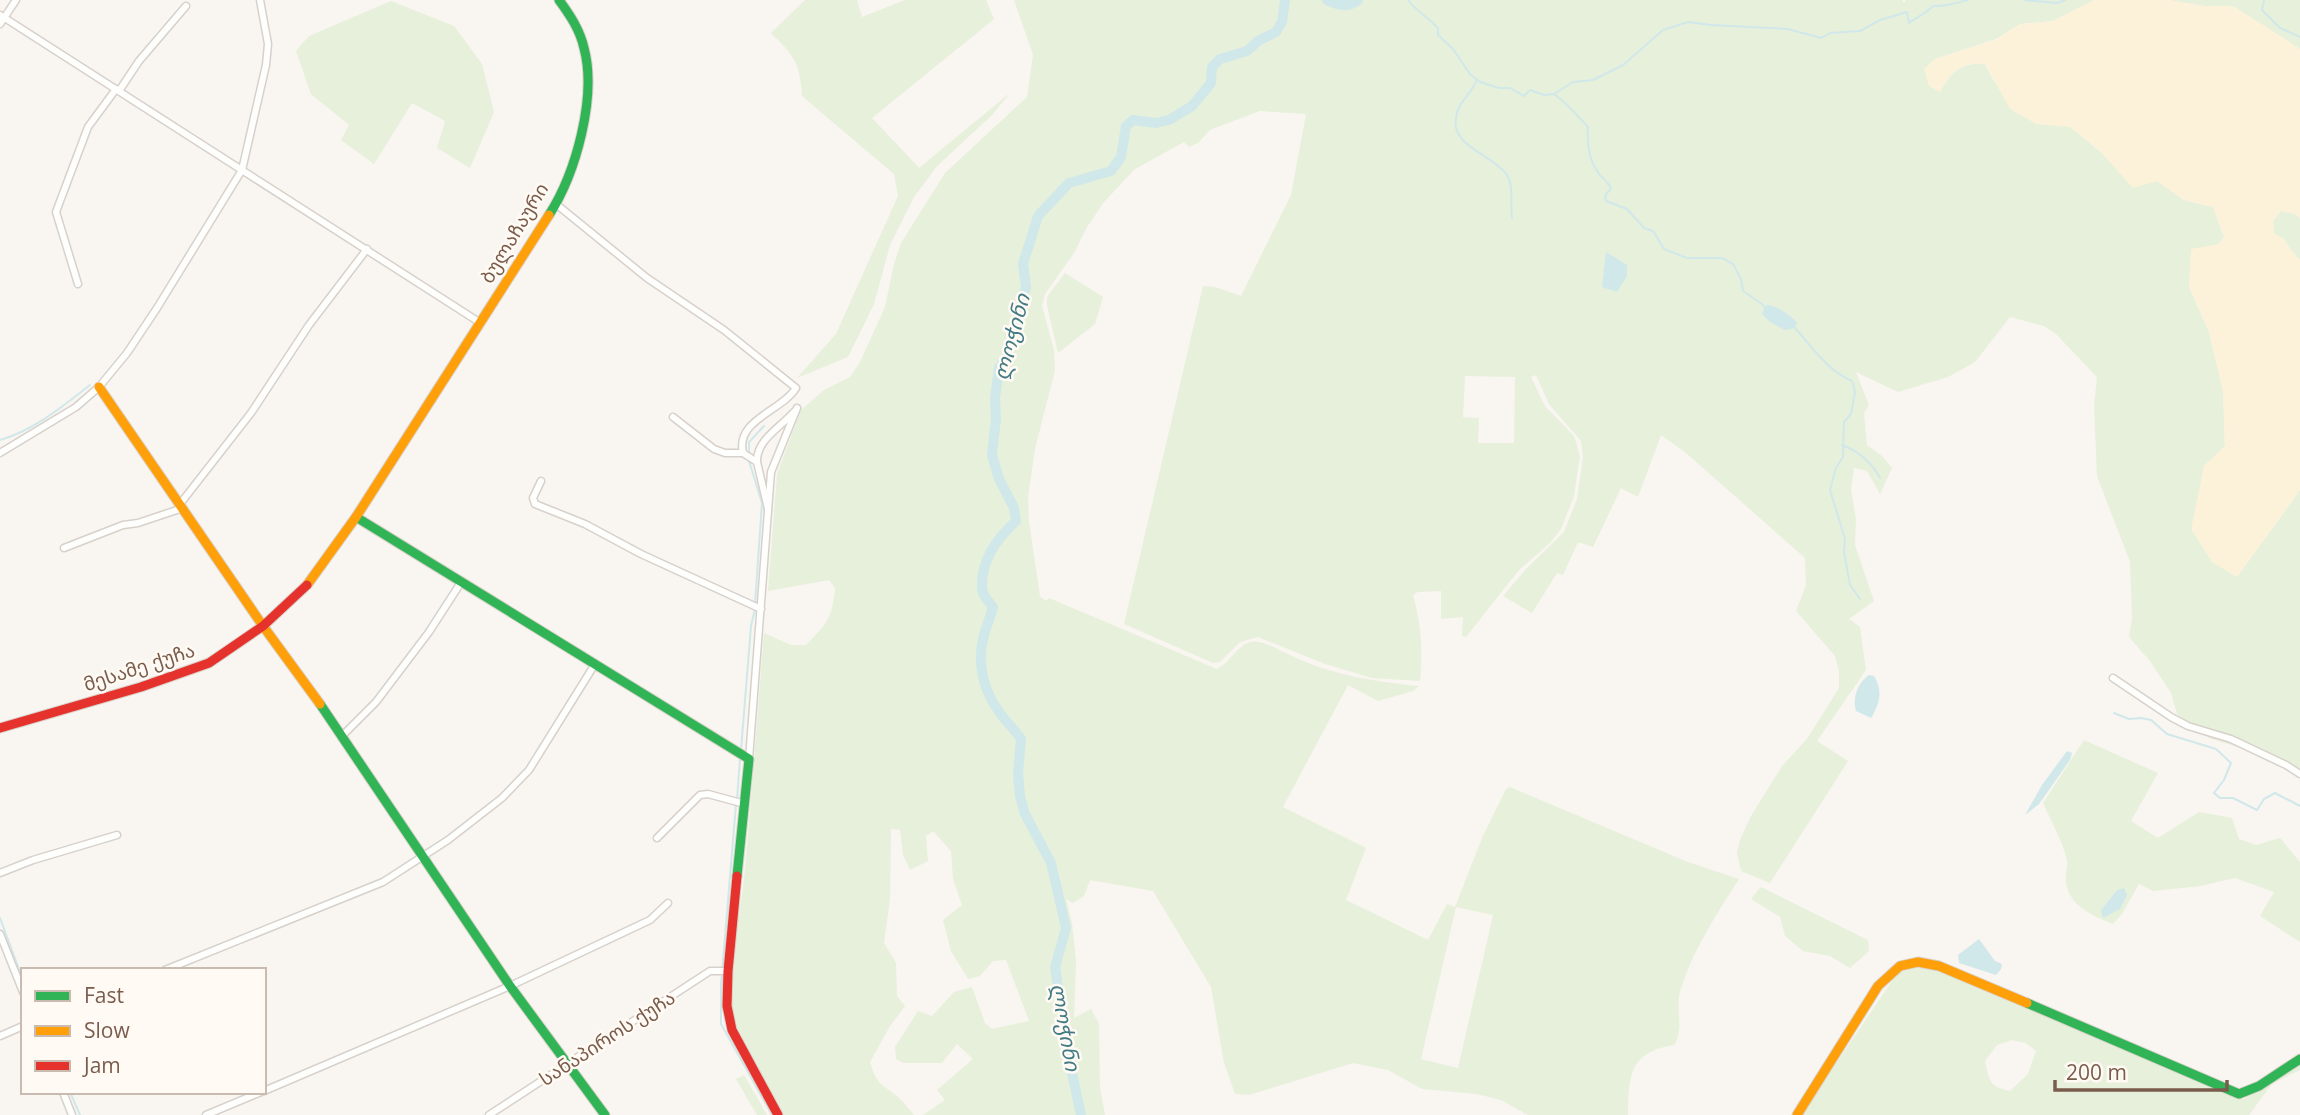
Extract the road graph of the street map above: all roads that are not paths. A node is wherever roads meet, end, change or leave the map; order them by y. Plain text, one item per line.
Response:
1 (16, 0) edge
2 (260, 0) edge
3 (559, 0) edge
4 (186, 6) dead end
5 (2, 16) edge
6 (0, 24) edge
7 (117, 90) junction
8 (242, 170) junction
9 (556, 204) junction
10 (367, 249) junction
11 (78, 284) dead end
12 (479, 322) junction
13 (99, 387) junction
14 (673, 417) dead end
15 (0, 453) edge
16 (743, 453) junction
17 (757, 462) junction
18 (541, 481) dead end
19 (182, 506) junction
20 (768, 509) junction
21 (356, 517) junction
22 (64, 548) dead end
23 (460, 584) junction
24 (761, 609) junction
25 (263, 626) junction
26 (595, 664) junction
27 (2113, 678) dead end
28 (0, 728) edge
29 (343, 735) junction
30 (749, 760) junction
31 (2300, 774) edge
32 (745, 804) junction
33 (117, 835) dead end
34 (657, 838) dead end
35 (422, 858) junction
36 (0, 873) edge
37 (668, 903) dead end
38 (0, 934) edge
39 (170, 968) edge
40 (728, 971) junction
41 (510, 986) junction
42 (21, 987) edge
43 (21, 1027) edge
44 (0, 1036) edge
45 (2300, 1059) edge
46 (567, 1065) junction
47 (266, 1089) edge
48 (64, 1094) edge
49 (255, 1094) edge
50 (72, 1115) edge
51 (206, 1115) edge
52 (489, 1115) edge
53 (605, 1115) edge
54 (778, 1115) edge
55 (1797, 1115) edge

1 - 5 street
2 - 8 street
3 - 9 street, ბულაჩაური
4 - 7 street
5 - 6 street
5 - 7 street
7 - 8 street
7 - 11 street
8 - 10 street
8 - 13 street
9 - 12 street, ბულაჩაური
9 - 16 street
10 - 12 street
10 - 19 street
12 - 21 street, ბულაჩაური
13 - 15 street
13 - 19 street
14 - 16 street
16 - 17 street
17 - 20 street
17 - 20 street
18 - 24 street
19 - 22 street
19 - 25 street
20 - 24 street
21 - 23 street
21 - 25 street, მესამე ქუჩა
23 - 26 street
23 - 29 street
24 - 30 street
25 - 28 street, მესამე ქუჩა
25 - 29 street
26 - 30 street
26 - 35 street
27 - 31 street
29 - 35 street
30 - 32 street
32 - 34 street
32 - 40 street
33 - 36 street
35 - 39 street
35 - 41 street
37 - 41 street
38 - 42 street
40 - 46 street, სანაპიროს ქუჩა
40 - 54 street
41 - 46 street
41 - 47 street
43 - 44 street
45 - 55 street
46 - 52 street, სანაპიროს ქუჩა
46 - 53 street
48 - 50 street
49 - 51 street

